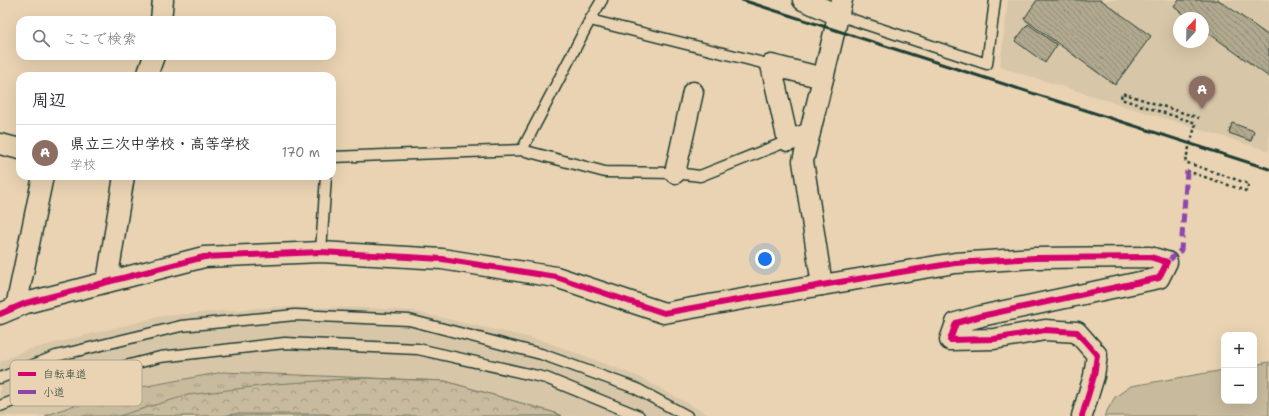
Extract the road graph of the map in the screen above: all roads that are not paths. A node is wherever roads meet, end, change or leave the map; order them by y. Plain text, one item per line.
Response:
1 (163, 0) edge
2 (602, 0) edge
3 (803, 0) edge
4 (996, 0) edge
5 (840, 8) edge
6 (161, 16) edge
7 (590, 20) junction
8 (153, 60) edge
9 (771, 65) junction
10 (148, 72) edge
11 (823, 78) junction
12 (693, 92) dead end
13 (810, 133) junction
14 (788, 141) junction
15 (0, 144) edge
16 (16, 148) edge
17 (522, 150) junction
18 (336, 157) edge
19 (675, 173) junction
20 (42, 180) edge
21 (123, 180) edge
22 (326, 180) edge
23 (321, 252) junction
24 (107, 282) junction
25 (822, 285) junction
26 (8, 310) edge
27 (46, 360) edge
28 (142, 362) edge
29 (10, 374) edge
30 (0, 378) edge
31 (10, 402) edge
32 (0, 406) edge
33 (639, 416) edge
34 (686, 416) edge
35 (1082, 416) edge

1 - 6 street
2 - 7 lane
3 - 5 street
4 - 5 lane
5 - 11 street
7 - 9 lane
7 - 17 lane
8 - 10 street
9 - 11 street
9 - 14 street
11 - 13 street
12 - 19 street
13 - 14 street
13 - 25 street
14 - 19 lane
15 - 16 street
17 - 18 lane
17 - 19 lane
20 - 26 street
21 - 24 street
22 - 23 lane
23 - 24 street
23 - 25 street
24 - 26 street
25 - 35 street
27 - 34 lane
28 - 33 lane
29 - 30 lane
31 - 32 lane

